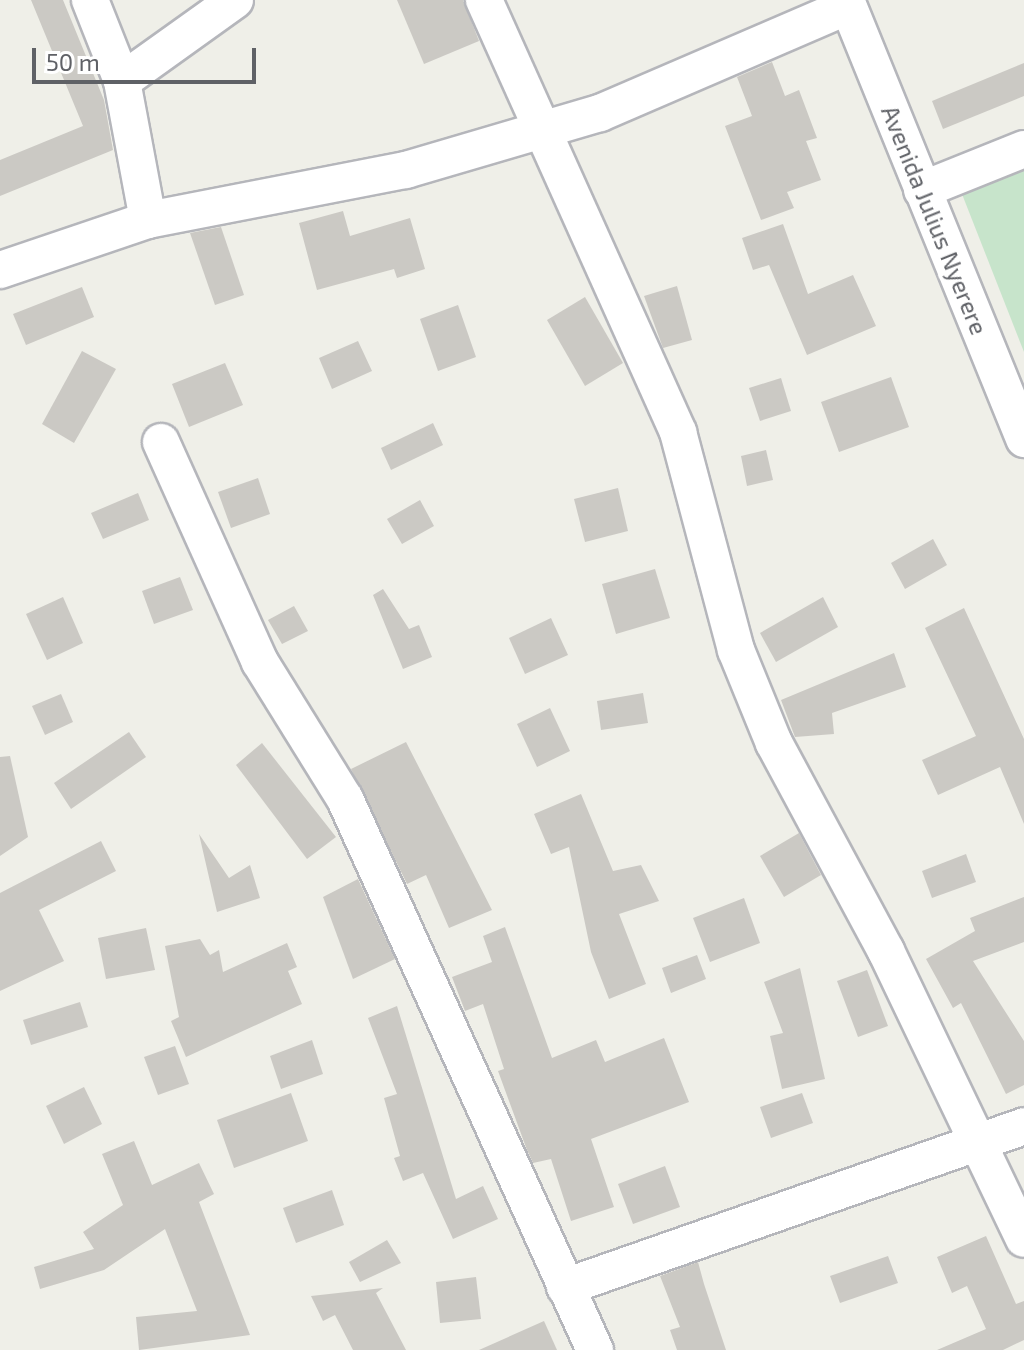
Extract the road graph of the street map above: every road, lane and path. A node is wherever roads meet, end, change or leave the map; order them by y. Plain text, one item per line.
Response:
1 (90, 0) edge
2 (235, 0) edge
3 (484, 0) edge
4 (847, 3) edge
5 (122, 81) junction
6 (543, 131) junction
7 (1024, 149) edge
8 (922, 190) junction
9 (148, 220) junction
10 (0, 270) edge
11 (1024, 439) edge
12 (161, 442) dead end
13 (1024, 1126) edge
14 (978, 1144) junction
15 (1024, 1239) edge
16 (565, 1287) junction
17 (595, 1350) edge

1 - 5 street
2 - 5 street
3 - 6 street
4 - 6 street
4 - 8 street, Avenida Julius Nyerere
5 - 9 street
6 - 9 street
6 - 14 street
7 - 8 street
8 - 11 street, Avenida Julius Nyerere
9 - 10 street
12 - 16 street
13 - 14 street
14 - 15 street
14 - 16 street
16 - 17 street

